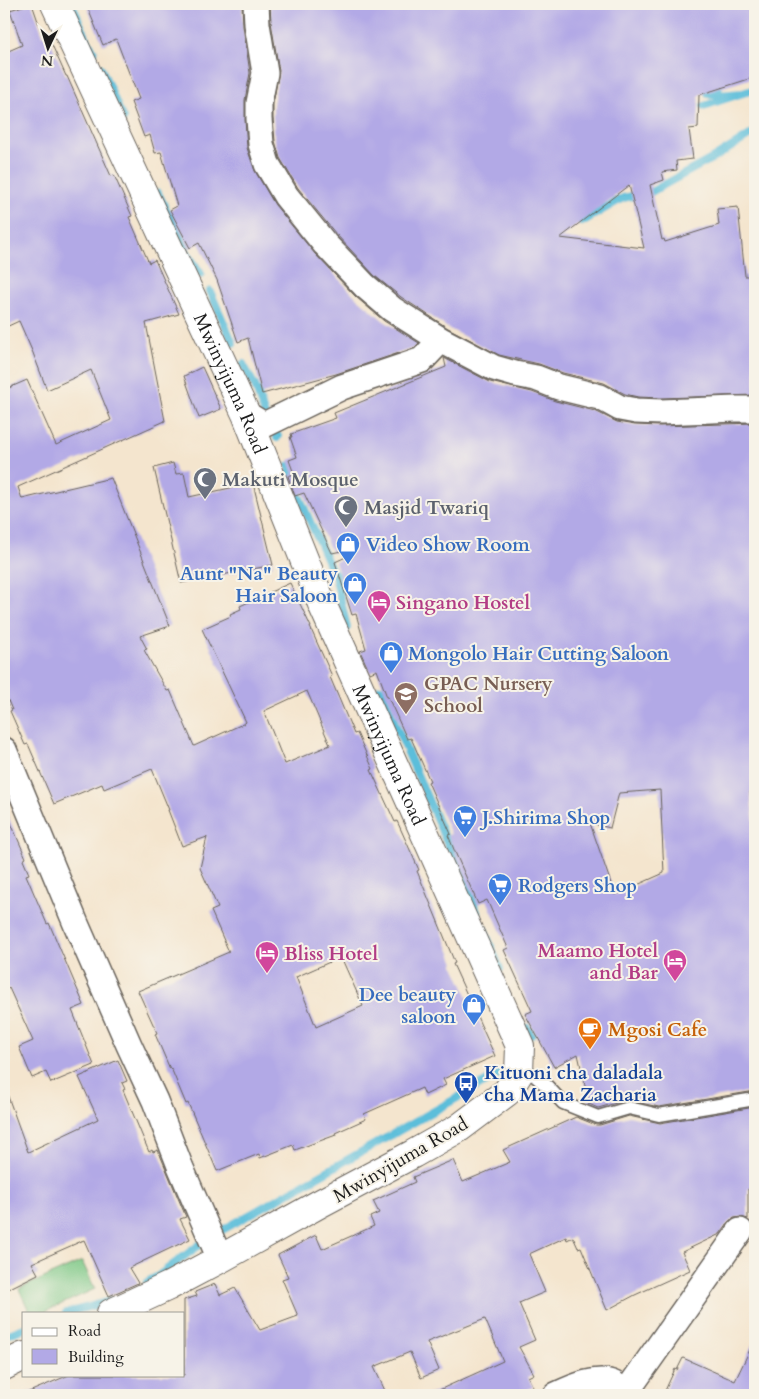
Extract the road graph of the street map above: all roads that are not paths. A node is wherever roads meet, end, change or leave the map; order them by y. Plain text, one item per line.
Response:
1 (55, 4) edge
2 (256, 4) edge
3 (441, 340) junction
4 (755, 409) edge
5 (246, 414) junction
6 (4, 750) edge
7 (519, 1073) junction
8 (755, 1098) edge
9 (740, 1231) dead end
10 (220, 1260) junction
11 (113, 1312) edge
12 (22, 1357) edge
13 (4, 1366) edge
14 (556, 1395) edge
15 (626, 1395) edge

1 - 5 street, Mwinyijuma Road
2 - 3 street
3 - 4 street
3 - 5 street
5 - 7 street, Mwinyijuma Road
6 - 10 street
7 - 8 lane
7 - 10 street, Mwinyijuma Road
9 - 15 street
10 - 11 street, Mwinyijuma Road
12 - 13 street
14 - 15 street

